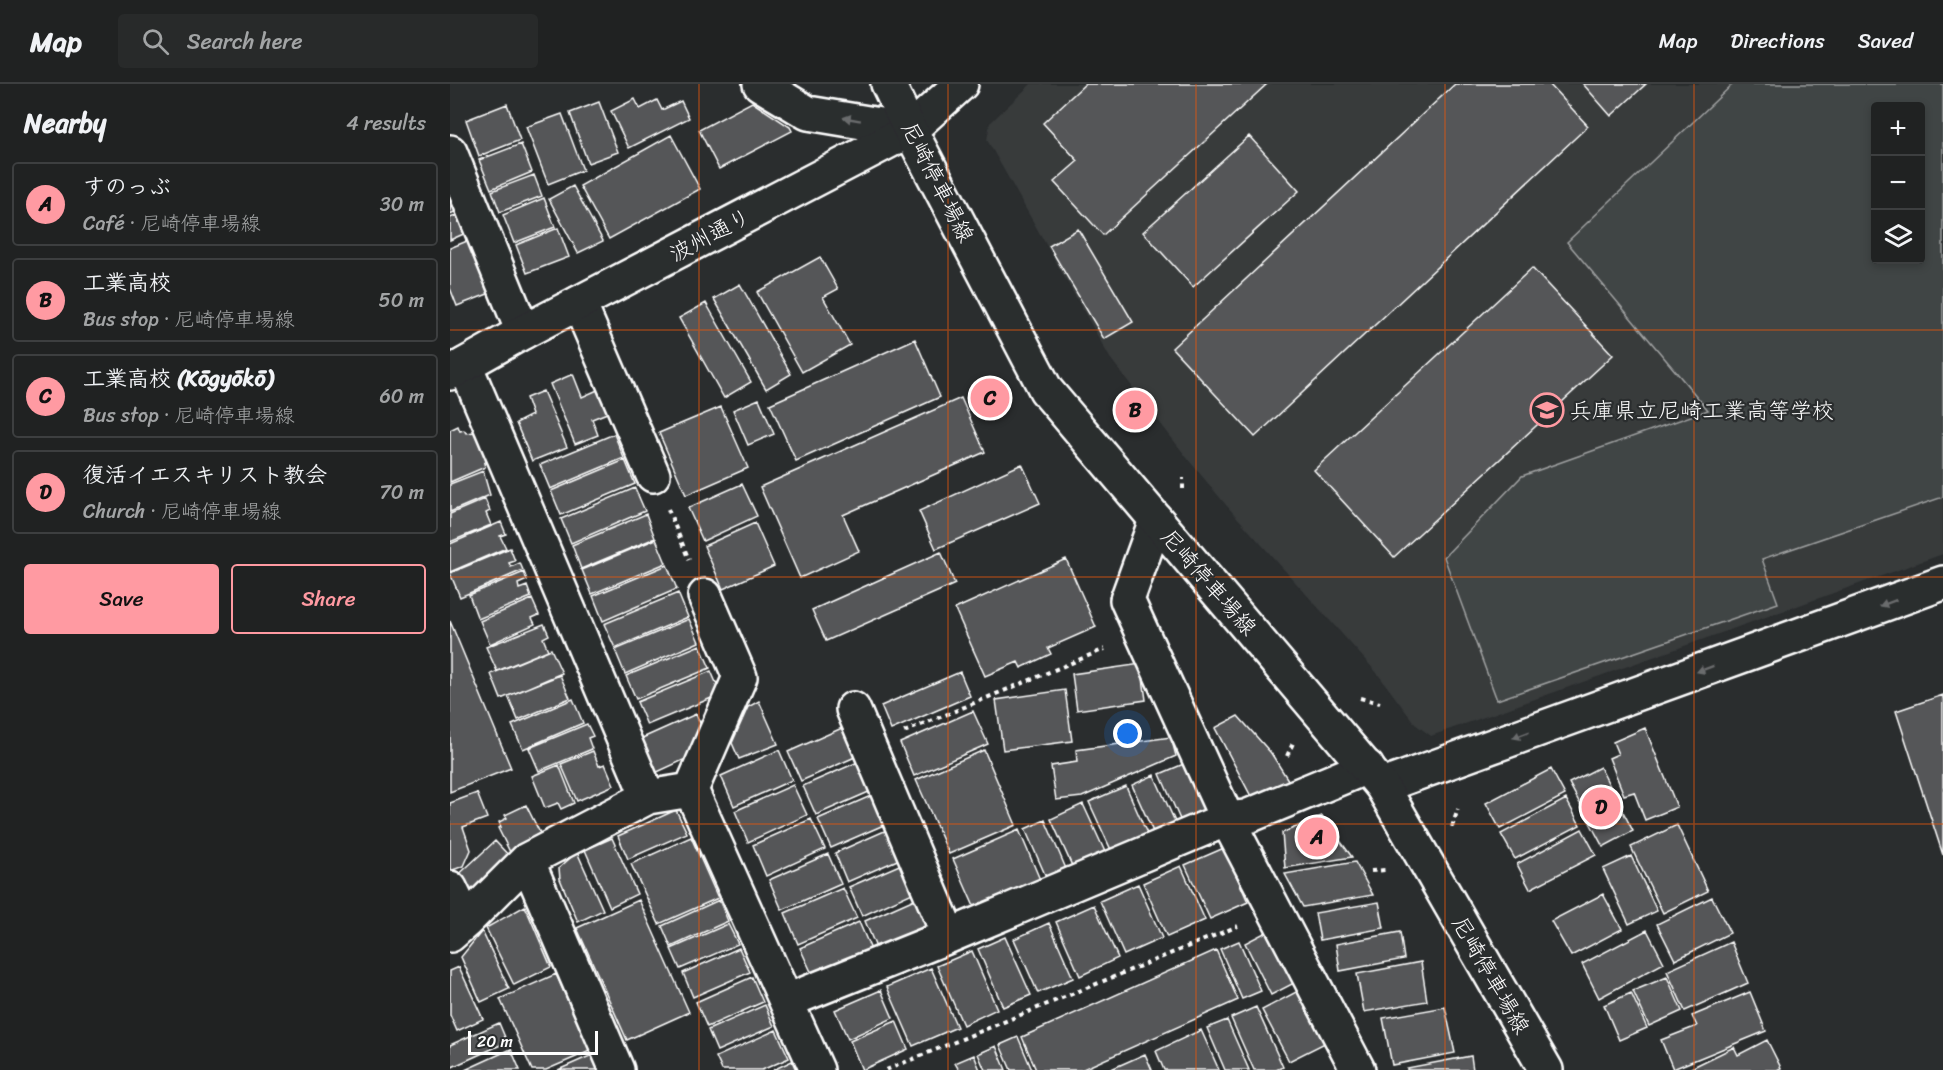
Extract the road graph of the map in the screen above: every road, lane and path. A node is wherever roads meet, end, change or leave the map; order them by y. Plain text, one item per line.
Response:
1 (759, 84) edge
2 (888, 84) edge
3 (961, 84) edge
4 (910, 130) junction
5 (450, 152) edge
6 (579, 303) junction
7 (523, 332) junction
8 (457, 369) edge
9 (653, 476) joint
10 (1156, 520) junction
11 (1943, 583) edge
12 (705, 596) joint
13 (1142, 634) junction
14 (1357, 698) dead end
15 (1380, 703) dead end
16 (853, 709) dead end
17 (1294, 741) dead end
18 (868, 746) junction
19 (1286, 760) dead end
20 (1374, 776) junction
21 (691, 790) junction
22 (648, 797) junction
23 (1458, 809) dead end
24 (1227, 819) junction
25 (1449, 834) dead end
26 (527, 860) junction
27 (1390, 870) dead end
28 (1371, 871) dead end
29 (450, 888) edge
30 (1275, 911) junction
31 (458, 928) edge
32 (949, 936) junction
33 (787, 1001) junction
34 (1349, 1067) edge
35 (617, 1070) edge
36 (817, 1070) edge
37 (886, 1070) edge
38 (1546, 1070) edge

4 -> 1 street
2 - 4 street, 尼崎停車場線
3 - 4 street, 波州通り
4 - 6 street, 波州通り
4 - 10 street, 尼崎停車場線
5 - 7 street
6 - 7 street, 波州通り
6 - 9 street
7 - 8 street, 波州通り
8 - 22 street
9 - 12 path
10 - 13 street
10 - 20 street, 尼崎停車場線
11 -> 20 street
12 - 21 street
13 - 18 path
13 - 24 street
14 - 15 path
16 - 18 street
17 - 19 path
18 - 32 street
20 - 24 street
20 - 38 street, 尼崎停車場線
21 - 22 street
21 - 33 street
22 - 26 street
23 - 25 path
24 - 30 street
24 - 32 street
26 - 31 street
26 - 35 street
27 - 28 path
29 - 31 street
30 - 34 street
30 - 37 path
32 - 33 street
33 - 36 street

